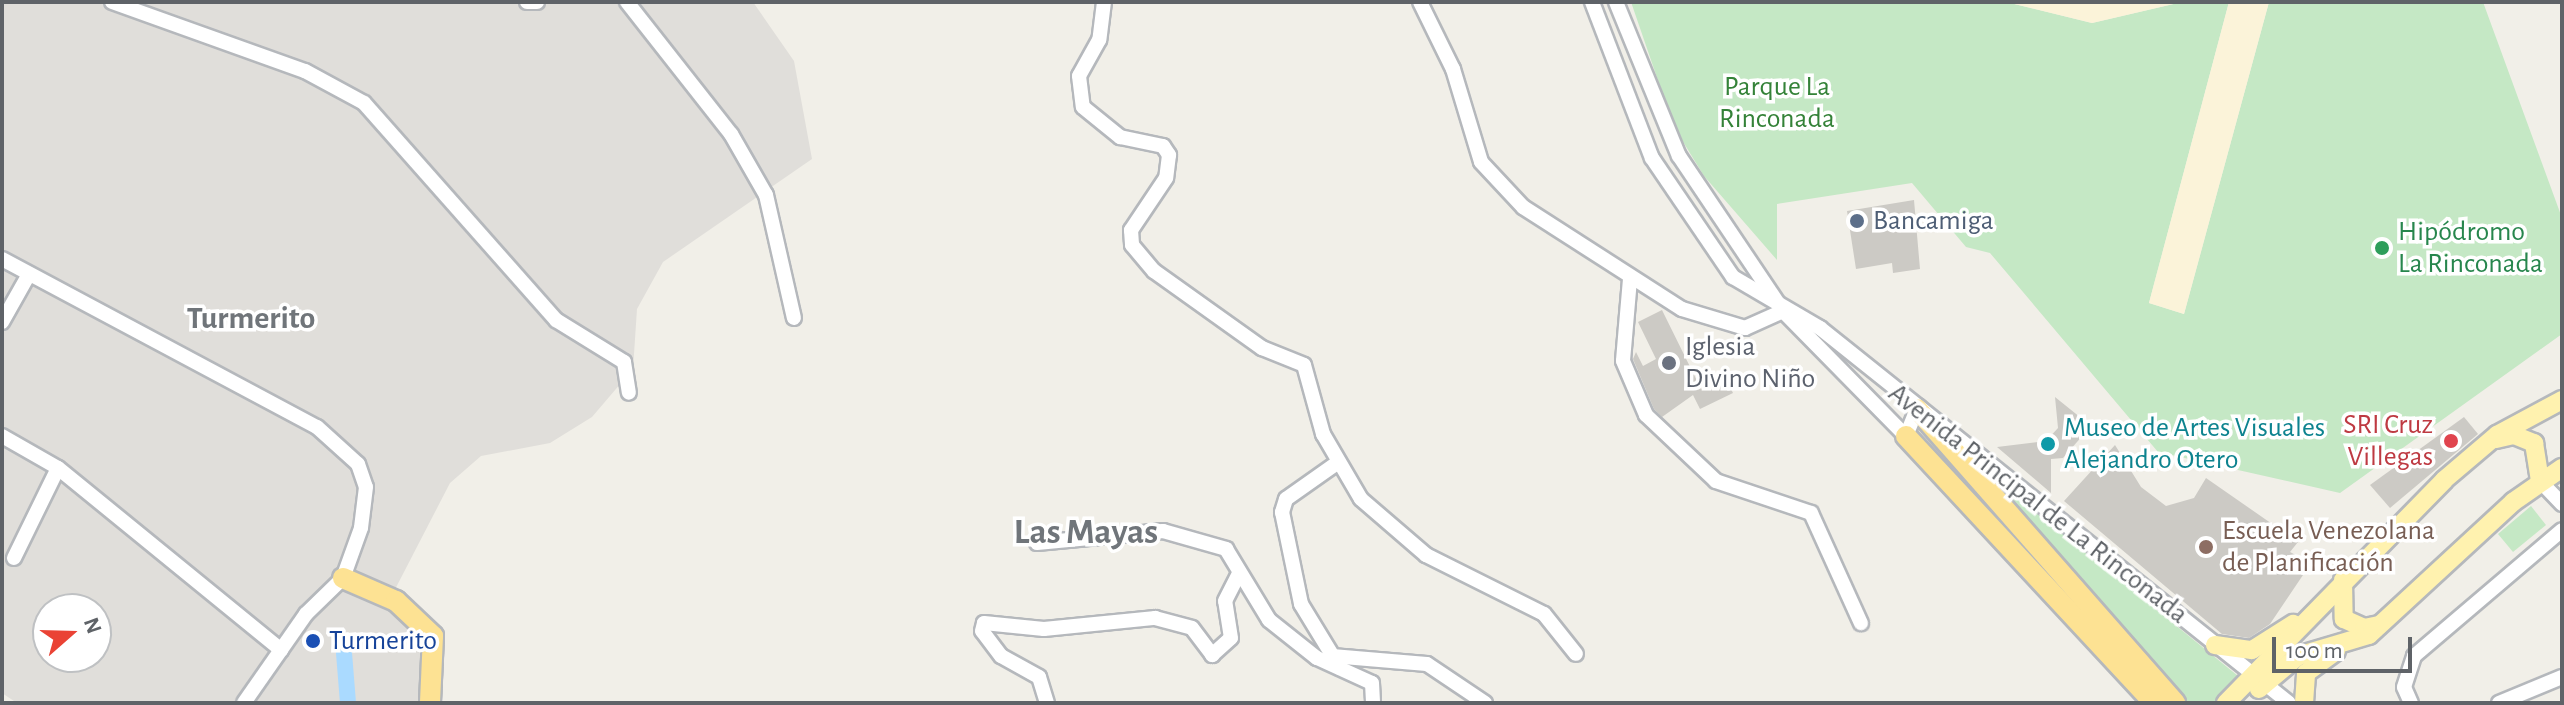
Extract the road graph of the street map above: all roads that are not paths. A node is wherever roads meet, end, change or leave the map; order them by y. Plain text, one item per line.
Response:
1 (112, 2) edge
2 (527, 2) edge
3 (537, 2) edge
4 (627, 2) edge
5 (1104, 2) edge
6 (1420, 2) edge
7 (1592, 2) edge
8 (1616, 2) edge
9 (2, 259) edge
10 (29, 274) junction
11 (1630, 279) junction
12 (1783, 311) junction
13 (794, 318) dead end
14 (2, 322) edge
15 (629, 393) dead end
16 (2562, 400) edge
17 (1917, 409) junction
18 (2, 436) edge
19 (1906, 436) junction
20 (2490, 441) junction
21 (1337, 463) junction
22 (58, 468) junction
23 (2562, 468) edge
24 (2540, 481) junction
25 (2562, 504) edge
26 (2562, 530) edge
27 (1037, 543) dead end
28 (14, 558) dead end
29 (1239, 574) junction
30 (343, 578) junction
31 (2343, 580) junction
32 (2321, 604) junction
33 (1861, 623) dead end
34 (2383, 624) junction
35 (2215, 645) junction
36 (2345, 647) junction
37 (281, 650) junction
38 (1576, 654) dead end
39 (1336, 662) junction
40 (2562, 677) edge
41 (2261, 680) junction
42 (244, 703) edge
43 (430, 703) edge
44 (1047, 703) edge
45 (1373, 703) edge
46 (1485, 703) edge
47 (2154, 703) edge
48 (2175, 703) edge
49 (2226, 703) edge
50 (2243, 703) edge
51 (2289, 703) edge
52 (2304, 703) edge
53 (2411, 703) edge
54 (2499, 703) edge

1 - 15 street
2 - 3 street
4 - 13 street
5 - 21 street
6 - 11 street
7 - 12 street, Avenida Principal de La Rinconada
8 - 12 street, Avenida Principal de La Rinconada
9 - 10 street
10 - 14 street
10 - 30 street
11 - 12 street
11 - 33 street
12 - 17 street, Avenida Principal de La Rinconada
12 - 19 street, Avenida Principal de La Rinconada
16 - 20 main road
17 - 19 street
17 - 35 street, Avenida Principal de La Rinconada
17 - 48 highway
18 - 22 street
19 - 47 highway
20 - 24 main road
20 - 31 main road
21 - 38 street
21 - 39 street
22 - 28 street
22 - 37 street
23 - 24 main road
24 - 25 street
24 - 34 main road
26 - 53 street
27 - 29 street
29 - 39 street
29 - 44 street
30 - 37 street
30 - 43 highway
31 - 32 main road
31 - 34 main road
32 - 35 main road
32 - 41 main road
34 - 36 main road
35 - 41 street, Avenida Principal de La Rinconada
36 - 41 main road
36 - 52 main road
37 - 42 street
39 - 45 street
39 - 46 street
40 - 54 street
41 - 49 main road
41 - 50 main road
41 - 51 street, Avenida Principal de La Rinconada

